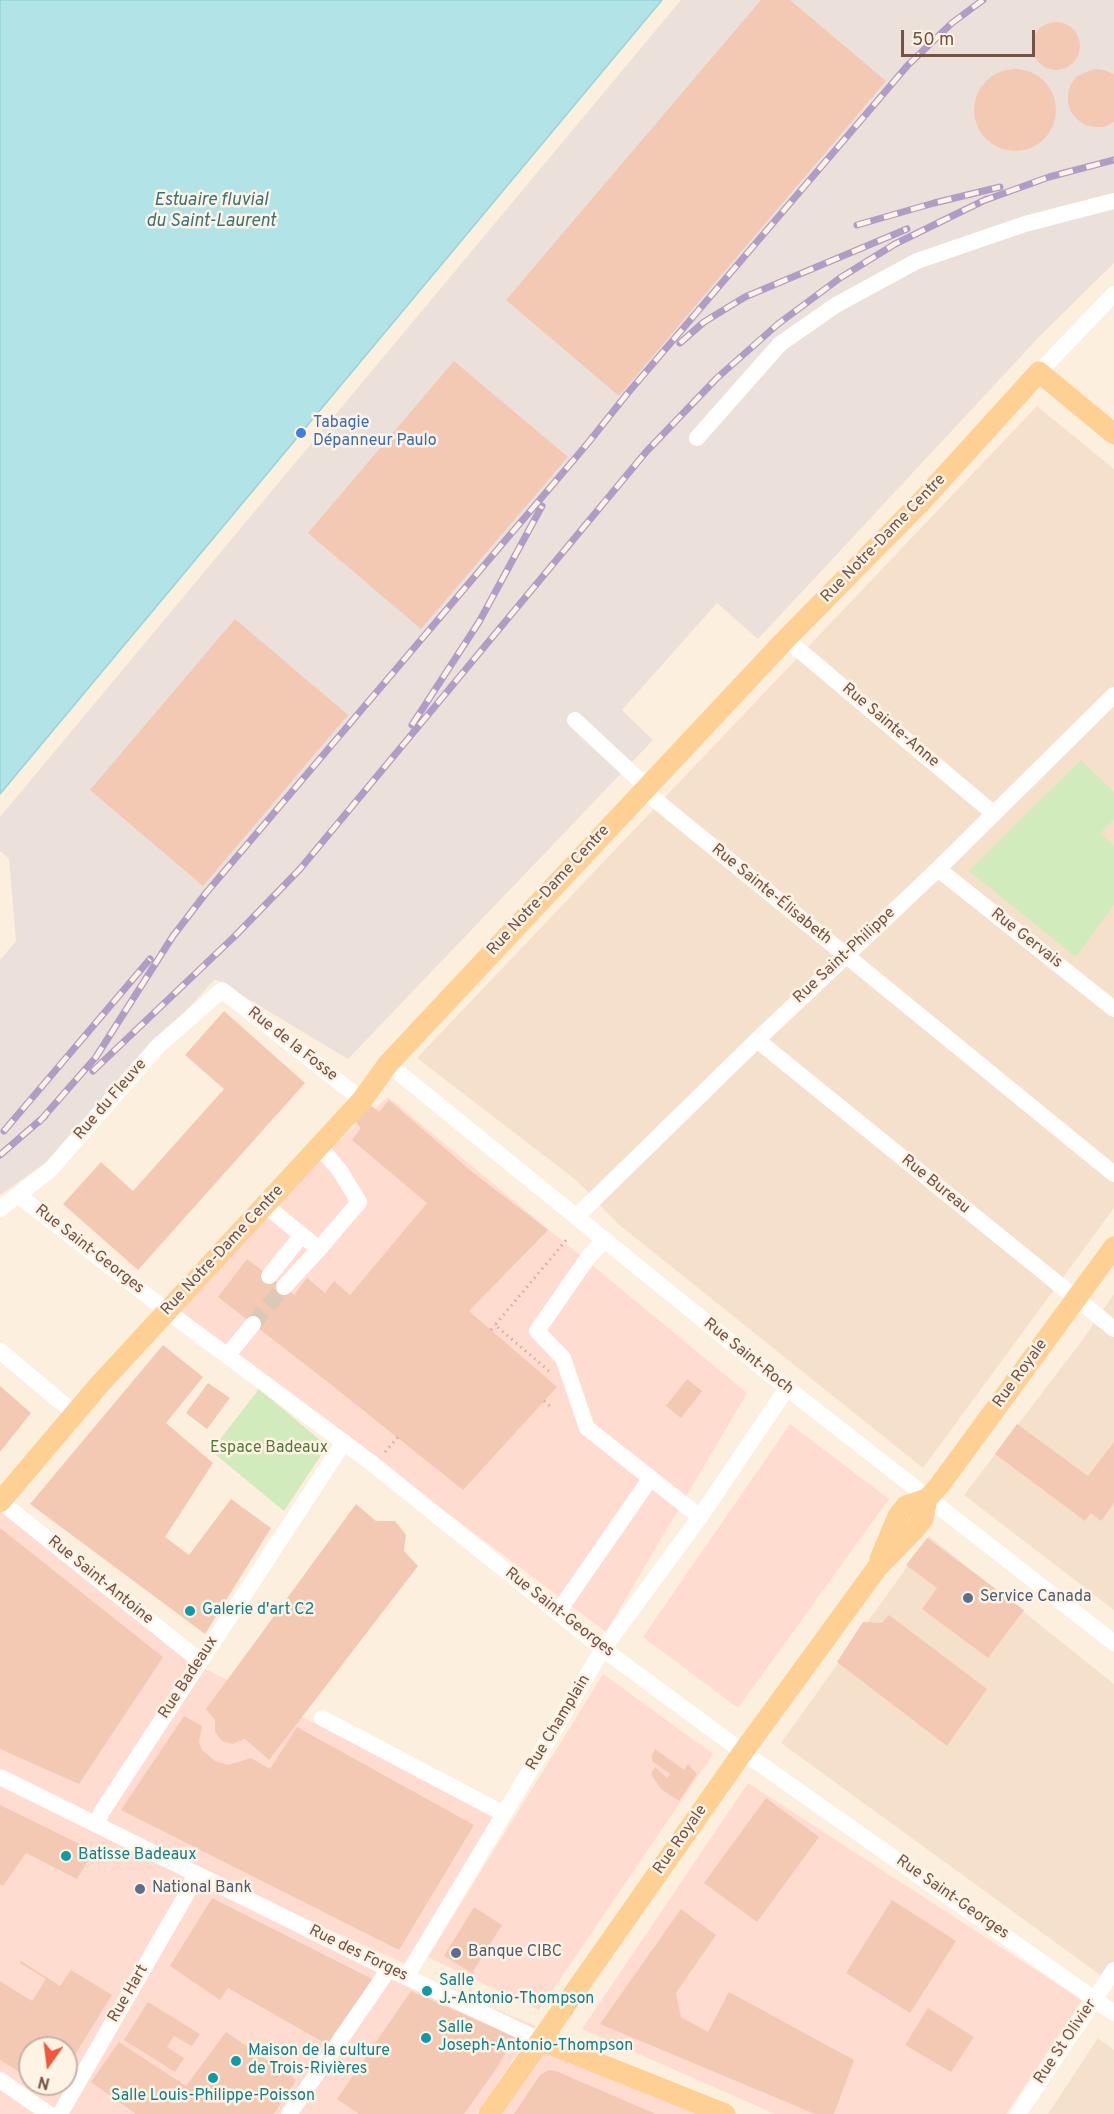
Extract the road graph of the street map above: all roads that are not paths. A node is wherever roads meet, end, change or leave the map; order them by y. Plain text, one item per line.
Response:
1 (1114, 201) edge
2 (1114, 294) edge
3 (1039, 372) junction
4 (1114, 434) edge
5 (697, 438) dead end
6 (786, 639) junction
7 (1112, 701) edge
8 (575, 720) dead end
9 (645, 789) junction
10 (993, 813) junction
11 (938, 869) junction
12 (845, 956) junction
13 (222, 990) joint
14 (1114, 1009) edge
15 (757, 1040) junction
16 (388, 1064) junction
17 (362, 1100) junction
18 (319, 1146) junction
19 (1114, 1174) edge
20 (18, 1195) junction
21 (265, 1205) junction
22 (0, 1209) edge
23 (576, 1217) junction
24 (302, 1235) junction
25 (604, 1240) junction
26 (1114, 1247) edge
27 (319, 1249) junction
28 (269, 1276) tunnel mouth
29 (284, 1287) tunnel mouth
30 (1076, 1299) junction
31 (167, 1311) junction
32 (253, 1324) tunnel mouth
33 (1114, 1329) edge
34 (0, 1351) edge
35 (227, 1356) junction
36 (787, 1388) junction
37 (74, 1413) junction
38 (344, 1442) junction
39 (650, 1479) junction
40 (927, 1499) junction
41 (0, 1502) edge
42 (700, 1517) junction
43 (558, 1612) junction
44 (1114, 1643) edge
45 (603, 1649) junction
46 (200, 1661) junction
47 (322, 1718) dead end
48 (743, 1752) junction
49 (0, 1777) edge
50 (504, 1814) junction
51 (94, 1823) junction
52 (199, 1875) junction
53 (389, 1970) junction
54 (1114, 1970) edge
55 (406, 1977) junction
56 (1096, 1999) junction
57 (1114, 2013) edge
58 (542, 2041) junction
59 (0, 2080) edge
60 (59, 2113) edge
61 (289, 2114) edge
62 (489, 2114) edge
63 (724, 2114) edge
64 (1018, 2114) edge

1 - 5 street
2 - 3 street, Rue Notre-Dame Centre
3 - 4 main road
3 - 6 main road, Rue Notre-Dame Centre
6 - 9 main road, Rue Notre-Dame Centre
6 - 10 street, Rue Sainte-Anne
7 - 10 street, Rue Saint-Philippe
8 - 9 street, Rue Sainte-Élisabeth
9 - 12 street, Rue Sainte-Élisabeth
9 - 16 main road, Rue Notre-Dame Centre
10 - 11 street, Rue Saint-Philippe
11 - 12 street, Rue Saint-Philippe
11 - 14 street, Rue Gervais
12 - 15 street, Rue Saint-Philippe
12 - 19 street, Rue Sainte-Élisabeth
13 - 17 street, Rue de la Fosse
13 - 20 street, Rue du Fleuve
15 - 23 street, Rue Saint-Philippe
15 - 30 street, Rue Bureau
16 - 17 main road, Rue Notre-Dame Centre
16 - 23 street, Rue Saint-Roch
17 - 18 main road, Rue Notre-Dame Centre
18 - 21 main road, Rue Notre-Dame Centre
18 - 27 street
20 - 22 street, Rue du Fleuve
20 - 31 street, Rue Saint-Georges
21 - 24 street
21 - 31 main road, Rue Notre-Dame Centre
23 - 25 street, Rue Saint-Roch
24 - 27 street
24 - 28 street
25 - 36 street, Rue Saint-Roch
25 - 39 street
26 - 30 main road, Rue Royale
27 - 29 street
30 - 33 street, Rue Bureau
30 - 40 main road, Rue Royale
31 - 35 street, Rue Saint-Georges
31 - 37 main road, Rue Notre-Dame Centre
32 - 35 street
34 - 37 street
35 - 38 street, Rue Saint-Georges
36 - 40 street, Rue Saint-Roch
36 - 42 street, Rue Champlain
37 - 41 main road, Rue Notre-Dame Centre
38 - 43 street, Rue Saint-Georges
38 - 46 street, Rue Badeaux
39 - 42 street
39 - 43 street
40 - 44 street, Rue Saint-Roch
40 - 48 main road, Rue Royale
41 - 46 street, Rue Saint-Antoine
42 - 45 street, Rue Champlain
43 - 45 street, Rue Saint-Georges
45 - 48 street, Rue Saint-Georges
45 - 50 street, Rue Champlain
46 - 51 street, Rue Badeaux
47 - 50 street
48 - 56 street, Rue Saint-Georges
48 - 58 main road, Rue Royale
49 - 51 street, Rue des Forges
50 - 55 street, Rue Champlain
51 - 52 street, Rue des Forges
52 - 53 street, Rue des Forges
52 - 60 street, Rue Hart
53 - 55 street, Rue des Forges
53 - 61 street
54 - 56 street, Rue St Olivier
55 - 58 street, Rue des Forges
56 - 57 street, Rue Saint-Georges
56 - 64 street, Rue St Olivier
58 - 62 main road, Rue Royale
58 - 63 main road, Rue des Forges
59 - 60 street

